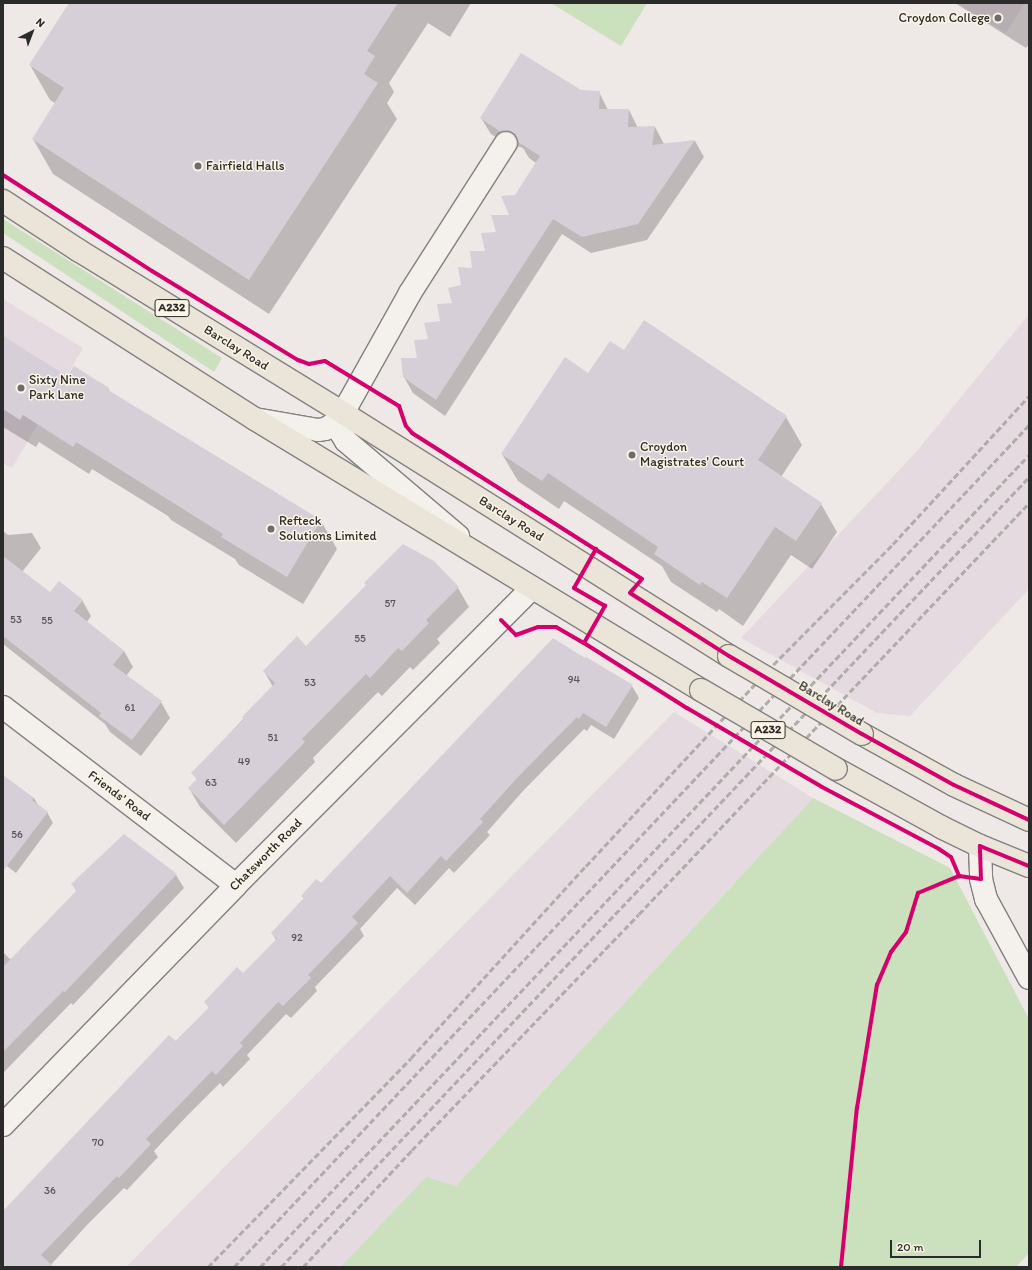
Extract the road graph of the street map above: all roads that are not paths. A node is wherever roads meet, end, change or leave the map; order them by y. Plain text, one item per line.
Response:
1 (506, 143) dead end
2 (3, 201) edge
3 (3, 258) edge
4 (343, 413) junction
5 (255, 419) junction
6 (490, 563) junction
7 (532, 588) junction
8 (3, 707) edge
9 (1029, 820) edge
10 (980, 846) junction
11 (1029, 866) edge
12 (236, 885) junction
13 (1029, 978) edge
14 (3, 1125) edge

1 - 4 street
2 - 4 highway, Barclay Road / A232
3 - 5 highway, A232
4 - 5 street
4 - 6 street
4 - 9 highway, Barclay Road / A232, bridge
5 - 6 highway, A232
6 - 7 highway, A232
7 - 10 highway, A232, bridge
7 - 12 street, Chatsworth Road
8 - 12 street, Friends' Road
10 - 11 highway, A232
10 - 13 street
12 - 14 street, Chatsworth Road

